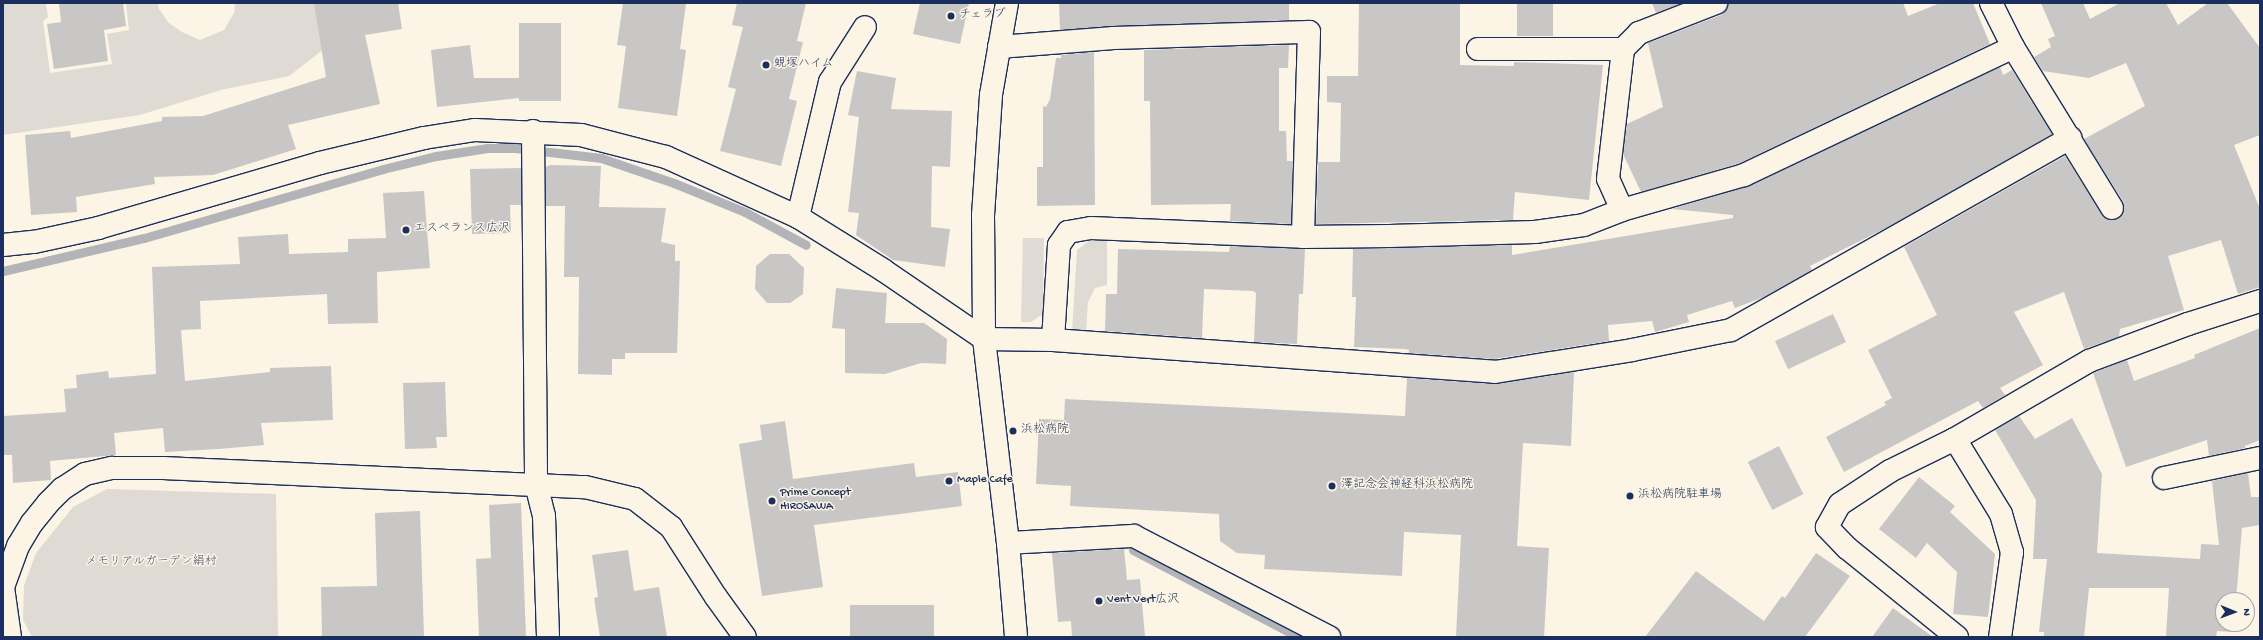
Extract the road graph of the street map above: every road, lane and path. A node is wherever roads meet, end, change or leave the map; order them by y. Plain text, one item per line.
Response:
1 (1007, 3) edge
2 (1716, 3) edge
3 (1991, 3) edge
4 (865, 27) dead end
5 (999, 47) junction
6 (2013, 47) junction
7 (1478, 49) dead end
8 (1623, 49) junction
9 (2071, 138) junction
10 (533, 144) junction
11 (2112, 208) dead end
12 (1622, 210) junction
13 (798, 217) junction
14 (1303, 237) junction
15 (3, 245) edge
16 (2260, 301) edge
17 (984, 339) junction
18 (1053, 340) junction
19 (1955, 439) junction
20 (2260, 458) edge
21 (2164, 478) dead end
22 (536, 484) junction
23 (1008, 543) junction
24 (10, 637) edge
25 (548, 637) edge
26 (745, 637) edge
27 (1016, 637) edge
28 (1329, 637) edge
29 (1957, 637) edge
30 (2000, 637) edge

1 - 5 street
2 - 8 street
3 - 6 street
4 - 13 street
5 - 14 street
5 - 17 street
6 - 9 street
6 - 12 street
7 - 8 street
8 - 12 street
9 - 11 street
9 - 18 street
10 - 13 street
10 - 15 street
10 - 22 street
12 - 14 street
13 - 17 street
14 - 18 street
16 - 19 street
17 - 18 street
17 - 23 street
19 - 29 street
19 - 30 street
20 - 21 street
22 - 24 street
22 - 25 street
22 - 26 street
23 - 27 street
23 - 28 street

